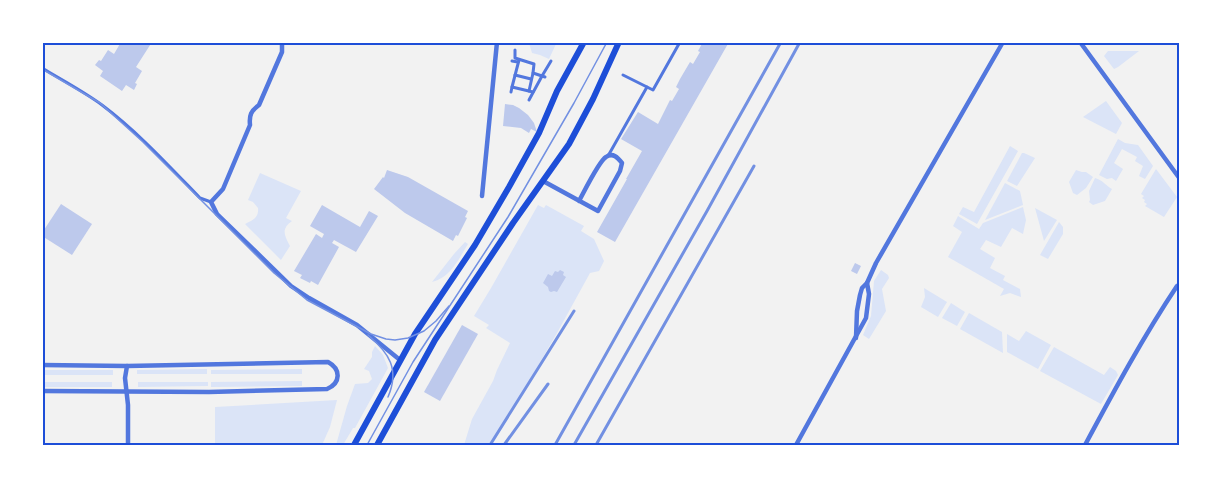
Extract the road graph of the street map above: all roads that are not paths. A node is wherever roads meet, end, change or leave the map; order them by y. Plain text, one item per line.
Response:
1 (282, 42) edge
2 (497, 42) edge
3 (584, 42) edge
4 (619, 42) edge
5 (680, 42) edge
6 (1002, 42) edge
7 (1080, 42) edge
8 (515, 50) dead end
9 (512, 61) dead end
10 (518, 61) junction
11 (551, 61) dead end
12 (42, 68) edge
13 (533, 73) junction
14 (515, 75) junction
15 (623, 75) dead end
16 (544, 77) junction
17 (531, 79) junction
18 (512, 87) junction
19 (647, 87) junction
20 (511, 92) dead end
21 (531, 92) junction
22 (529, 100) dead end
23 (608, 156) junction
24 (1180, 179) edge
25 (543, 181) junction
26 (482, 196) dead end
27 (579, 201) junction
28 (211, 202) junction
29 (867, 283) junction
30 (1180, 284) edge
31 (856, 338) junction
32 (400, 360) junction
33 (42, 365) edge
34 (127, 366) junction
35 (42, 391) edge
36 (126, 391) junction
37 (128, 445) edge
38 (354, 445) edge
39 (377, 445) edge
40 (795, 445) edge
41 (1085, 445) edge

1 - 28 street
2 - 26 street
3 - 32 main road
4 - 25 main road
5 - 19 street
6 - 29 street
7 - 24 street
8 - 10 street
9 - 10 street
10 - 13 street
10 - 14 street
11 - 16 street
12 - 28 street
13 - 16 street
13 - 17 street
14 - 17 street
14 - 18 street
15 - 19 street
16 - 21 street
17 - 21 street
18 - 20 street
18 - 21 street
19 - 23 street
21 - 22 street
23 - 27 street
23 - 27 street
25 - 27 street
25 - 39 main road
28 - 32 street
29 - 31 street
29 - 31 street
30 - 41 street
31 - 40 street
32 - 38 main road
33 - 34 street
34 - 36 street
34 - 36 street
35 - 36 street
36 - 37 street

